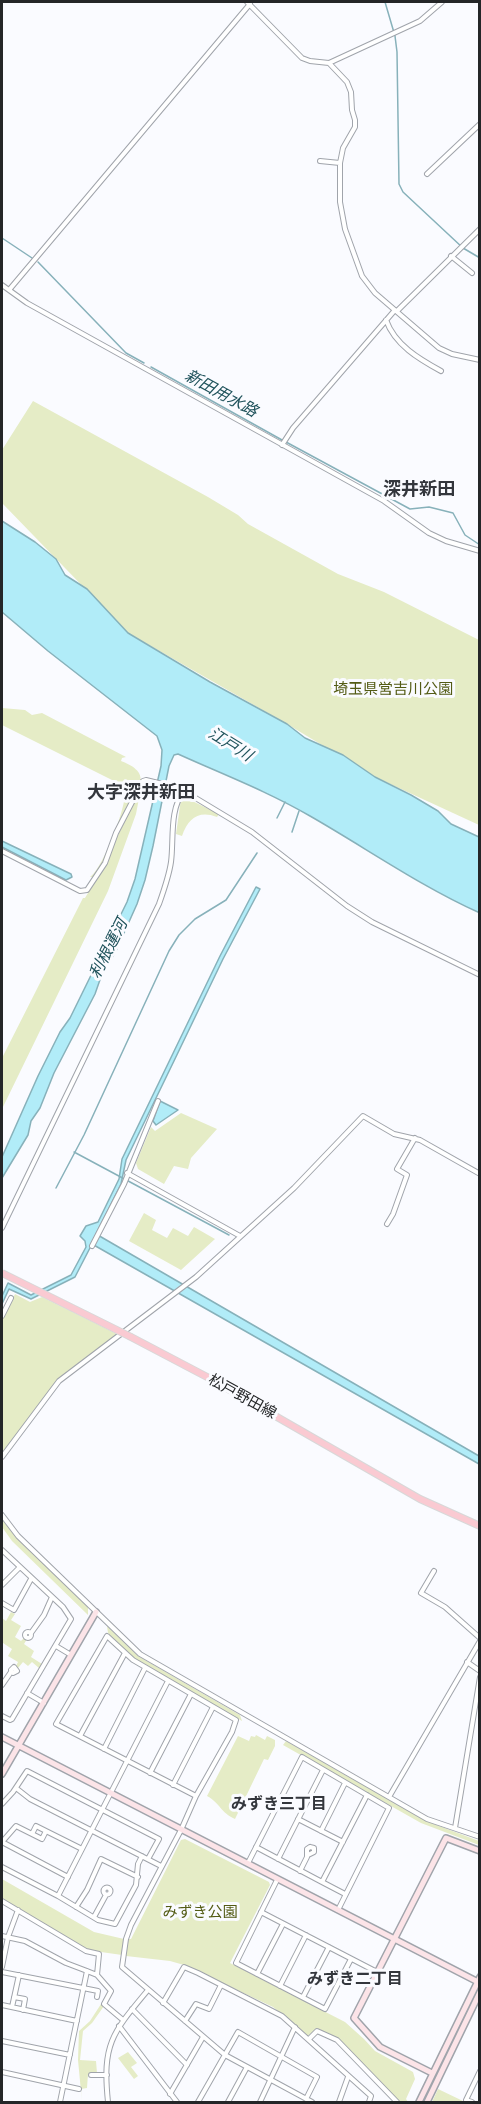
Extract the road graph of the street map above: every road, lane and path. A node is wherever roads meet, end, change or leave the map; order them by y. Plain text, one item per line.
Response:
1 (442, 2) edge
2 (251, 3) edge
3 (329, 63) junction
4 (480, 124) edge
5 (323, 161) dead end
6 (340, 163) junction
7 (427, 174) dead end
8 (480, 229) edge
9 (451, 256) junction
10 (472, 273) dead end
11 (2, 285) edge
12 (9, 290) junction
13 (396, 311) junction
14 (386, 319) junction
15 (480, 360) edge
16 (441, 371) dead end
17 (282, 444) junction
18 (480, 551) edge
19 (184, 791) junction
20 (2, 851) edge
21 (480, 975) edge
22 (158, 1101) dead end
23 (415, 1138) junction
24 (127, 1173) junction
25 (480, 1174) edge
26 (387, 1224) dead end
27 (2, 1228) edge
28 (240, 1236) junction
29 (92, 1246) dead end
30 (2, 1273) edge
31 (11, 1298) dead end
32 (2, 1316) edge
33 (2, 1456) edge
34 (2, 1515) edge
35 (480, 1526) edge
36 (2, 1551) edge
37 (19, 1568) junction
38 (434, 1571) dead end
39 (31, 1579) junction
40 (2, 1585) edge
41 (52, 1597) junction
42 (2, 1603) edge
43 (96, 1612) junction
44 (31, 1633) dead end
45 (480, 1640) edge
46 (56, 1646) junction
47 (125, 1653) junction
48 (72, 1655) junction
49 (467, 1662) junction
50 (145, 1668) junction
51 (11, 1671) dead end
52 (480, 1671) edge
53 (480, 1677) edge
54 (168, 1681) junction
55 (2, 1686) edge
56 (27, 1692) junction
57 (191, 1694) junction
58 (44, 1702) junction
59 (213, 1707) junction
60 (2, 1716) edge
61 (80, 1736) junction
62 (2, 1737) edge
63 (19, 1746) junction
64 (104, 1749) junction
65 (127, 1761) junction
66 (323, 1770) junction
67 (150, 1773) junction
68 (2, 1774) edge
69 (345, 1782) junction
70 (173, 1785) junction
71 (16, 1788) junction
72 (110, 1794) junction
73 (367, 1795) junction
74 (196, 1797) junction
75 (389, 1797) junction
76 (2, 1804) edge
77 (102, 1810) junction
78 (298, 1819) junction
79 (455, 1828) junction
80 (92, 1830) junction
81 (181, 1830) junction
82 (46, 1831) junction
83 (321, 1831) junction
84 (32, 1834) junction
85 (480, 1838) edge
86 (2, 1842) edge
87 (343, 1842) junction
88 (256, 1847) junction
89 (82, 1849) junction
90 (480, 1851) edge
91 (308, 1855) dead end
92 (142, 1856) junction
93 (148, 1859) junction
94 (278, 1859) junction
95 (248, 1864) junction
96 (161, 1866) junction
97 (2, 1867) edge
98 (300, 1871) junction
99 (68, 1877) junction
100 (138, 1877) junction
101 (277, 1880) junction
102 (322, 1882) junction
103 (106, 1894) dead end
104 (345, 1894) junction
105 (58, 1896) junction
106 (2, 1901) edge
107 (76, 1907) junction
108 (18, 1910) junction
109 (337, 1910) junction
110 (261, 1912) junction
111 (94, 1917) junction
112 (283, 1924) junction
113 (306, 1935) junction
114 (2, 1936) edge
115 (8, 1937) junction
116 (394, 1939) junction
117 (329, 1947) junction
118 (3, 1953) edge
119 (351, 1959) junction
120 (2, 1970) edge
121 (87, 1971) junction
122 (377, 1972) junction
123 (257, 1974) junction
124 (19, 1975) junction
125 (97, 1976) junction
126 (479, 1981) edge
127 (221, 1985) junction
128 (280, 1986) junction
129 (83, 1988) junction
130 (148, 1990) junction
131 (480, 1992) edge
132 (14, 1997) junction
133 (97, 1997) dead end
134 (303, 1997) junction
135 (163, 2002) junction
136 (2, 2005) edge
137 (12, 2007) junction
138 (132, 2009) junction
139 (24, 2010) junction
140 (77, 2020) junction
141 (123, 2020) junction
142 (185, 2021) junction
143 (119, 2026) junction
144 (296, 2027) junction
145 (203, 2037) junction
146 (309, 2040) junction
147 (2, 2041) edge
148 (70, 2055) junction
149 (225, 2055) junction
150 (282, 2056) junction
151 (187, 2065) junction
152 (247, 2067) junction
153 (480, 2071) edge
154 (2, 2072) edge
155 (432, 2073) junction
156 (91, 2075) dead end
157 (107, 2075) junction
158 (348, 2077) junction
159 (271, 2080) junction
160 (63, 2085) junction
161 (79, 2089) dead end
162 (170, 2094) junction
163 (306, 2099) junction
164 (60, 2103) edge
165 (108, 2103) edge
166 (177, 2103) edge
167 (198, 2103) edge
168 (228, 2103) edge
169 (260, 2103) edge
170 (312, 2103) edge
171 (339, 2103) edge
172 (369, 2103) edge
173 (397, 2103) edge
174 (419, 2103) edge
175 (427, 2103) edge
176 (472, 2103) edge

1 - 3 street
2 - 3 street
2 - 12 street
3 - 6 street
4 - 7 street
5 - 6 street
6 - 13 street
8 - 9 street
9 - 10 street
9 - 13 street
11 - 12 street
12 - 17 street
13 - 14 street
13 - 15 street
14 - 16 street
14 - 17 street
17 - 18 street
19 - 20 street
19 - 21 street
19 - 27 street
22 - 24 street
23 - 25 street
23 - 26 street
23 - 28 street
24 - 28 street
24 - 29 street
28 - 33 street
30 - 35 main road, 松戸野田線, bridge
31 - 32 street
34 - 43 street
36 - 37 street
37 - 39 street
37 - 40 street
38 - 45 street
39 - 41 street
39 - 42 street
41 - 44 street
41 - 46 street
43 - 48 street
43 - 75 street
45 - 49 street
46 - 48 street
46 - 56 street
47 - 50 street
47 - 61 street
47 - 61 street
48 - 58 street
49 - 52 street
49 - 75 street
50 - 54 street
50 - 64 street
51 - 55 street
53 - 79 street
54 - 57 street
54 - 65 street
56 - 58 street
56 - 60 street
57 - 59 street
57 - 67 street
58 - 63 street
59 - 70 street
59 - 74 street
61 - 64 street
62 - 63 street
63 - 68 street
63 - 72 street
64 - 65 street
65 - 67 street
65 - 72 street
66 - 69 street
66 - 78 street
66 - 88 street
67 - 70 street
69 - 73 street
69 - 83 street
70 - 74 street
71 - 76 street
71 - 77 street
71 - 80 street
72 - 77 street
72 - 81 street
73 - 87 street
73 - 104 street
74 - 81 street
75 - 79 street
77 - 80 street
77 - 93 street
78 - 83 street
78 - 94 street
79 - 85 street
80 - 89 street
80 - 92 street
81 - 95 street
81 - 96 street
82 - 84 street
82 - 84 street
82 - 89 street
83 - 87 street
84 - 86 street
86 - 99 street
87 - 102 street
88 - 94 street
88 - 95 street
89 - 99 street
90 - 116 street
91 - 98 street
92 - 93 street
92 - 100 street
93 - 96 street
94 - 98 street
95 - 101 street
96 - 130 street
97 - 105 street
98 - 102 street
99 - 105 street
100 - 107 street
100 - 111 street
101 - 109 street
101 - 110 street
102 - 104 street
103 - 111 street
104 - 109 street
105 - 107 street
106 - 108 street
107 - 111 street
108 - 115 street
108 - 125 street
109 - 116 street
110 - 112 street
110 - 123 street
112 - 113 street
112 - 123 street
113 - 117 street
113 - 128 street
114 - 115 street
115 - 118 street
115 - 121 street
116 - 122 street
116 - 126 street
117 - 119 street
117 - 134 street
118 - 120 street
119 - 122 street
119 - 134 street
120 - 124 street
121 - 125 street
121 - 129 street
122 - 155 street
123 - 128 street
124 - 129 street
124 - 132 street
125 - 141 street
126 - 155 street
127 - 135 street
127 - 142 street
127 - 144 street
128 - 134 street
129 - 133 street
129 - 140 street
130 - 135 street
130 - 138 street
131 - 175 street
132 - 137 street
132 - 139 street
135 - 142 street
136 - 137 street
137 - 139 street
138 - 141 street
138 - 151 street
139 - 140 street
140 - 148 street
141 - 143 street
142 - 145 street
143 - 157 street
143 - 162 street
144 - 146 street
144 - 150 street
145 - 149 street
145 - 151 street
146 - 158 street
146 - 173 street
147 - 148 street
148 - 160 street
149 - 150 street
149 - 152 street
149 - 167 street
150 - 159 street
150 - 163 street
151 - 162 street
152 - 159 street
152 - 168 street
153 - 176 street
154 - 160 street
155 - 174 street
156 - 157 street
157 - 165 street
158 - 171 street
158 - 172 street
159 - 163 street
159 - 169 street
160 - 161 street
160 - 164 street
162 - 166 street
163 - 170 street

